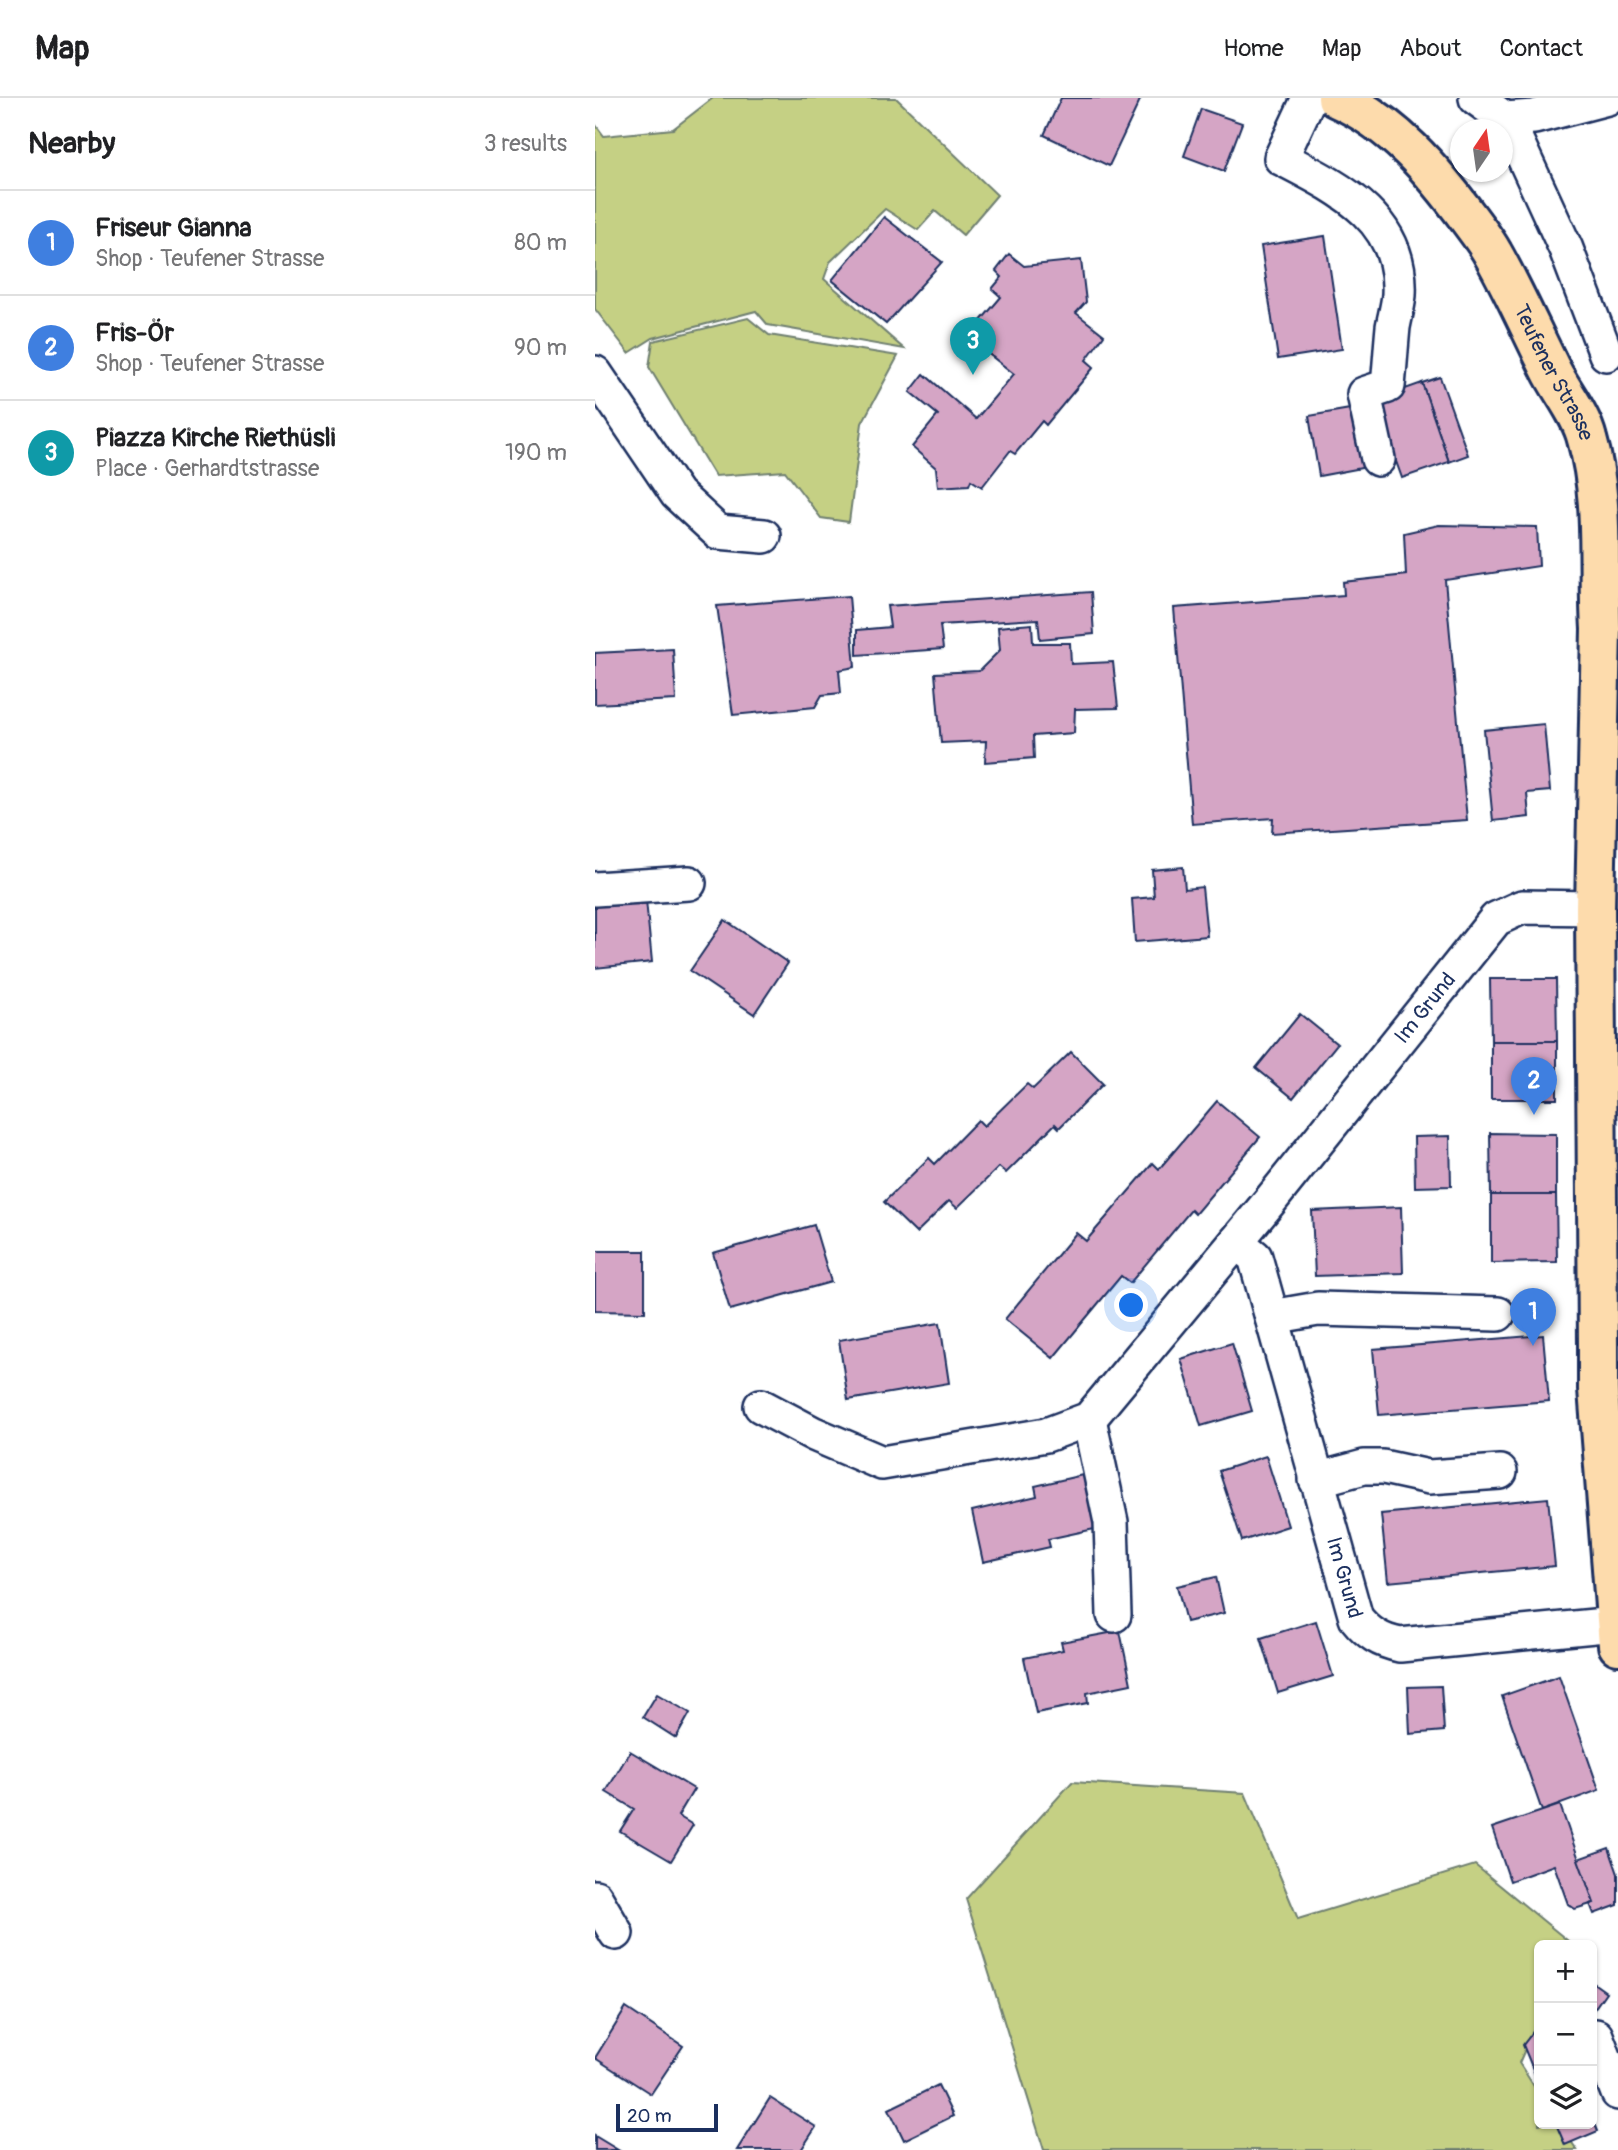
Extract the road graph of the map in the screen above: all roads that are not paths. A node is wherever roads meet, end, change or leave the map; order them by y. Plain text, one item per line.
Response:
1 (1309, 98) edge
2 (1337, 98) edge
3 (1476, 98) edge
4 (1607, 98) edge
5 (1505, 119) joint
6 (1513, 136) edge
7 (1606, 354) dead end
8 (595, 373) edge
9 (1378, 459) dead end
10 (1612, 510) edge
11 (764, 536) dead end
12 (689, 883) dead end
13 (595, 889) edge
14 (1595, 908) junction
15 (1236, 1241) junction
16 (1498, 1314) dead end
17 (1272, 1317) junction
18 (1608, 1388) edge
19 (761, 1406) dead end
20 (1089, 1419) junction
21 (1500, 1472) dead end
22 (1316, 1480) junction
23 (1114, 1615) dead end
24 (1616, 1634) edge
25 (595, 1897) edge
26 (616, 1933) dead end
27 (1597, 2039) edge
28 (1618, 2093) edge

1 - 9 street
2 - 10 main road, Teufener Strasse
3 - 5 street
4 - 5 street
6 - 7 street
8 - 11 street
10 - 14 main road, Teufener Strasse
12 - 13 street
14 - 15 street, Im Grund
14 - 18 main road, Teufener Strasse
15 - 17 street, Im Grund
15 - 20 street, Im Grund
16 - 17 street
17 - 22 street, Im Grund
18 - 24 main road, Teufener Strasse
19 - 20 street
20 - 23 street
21 - 22 street
22 - 24 street, Im Grund
25 - 26 street
27 - 28 street

